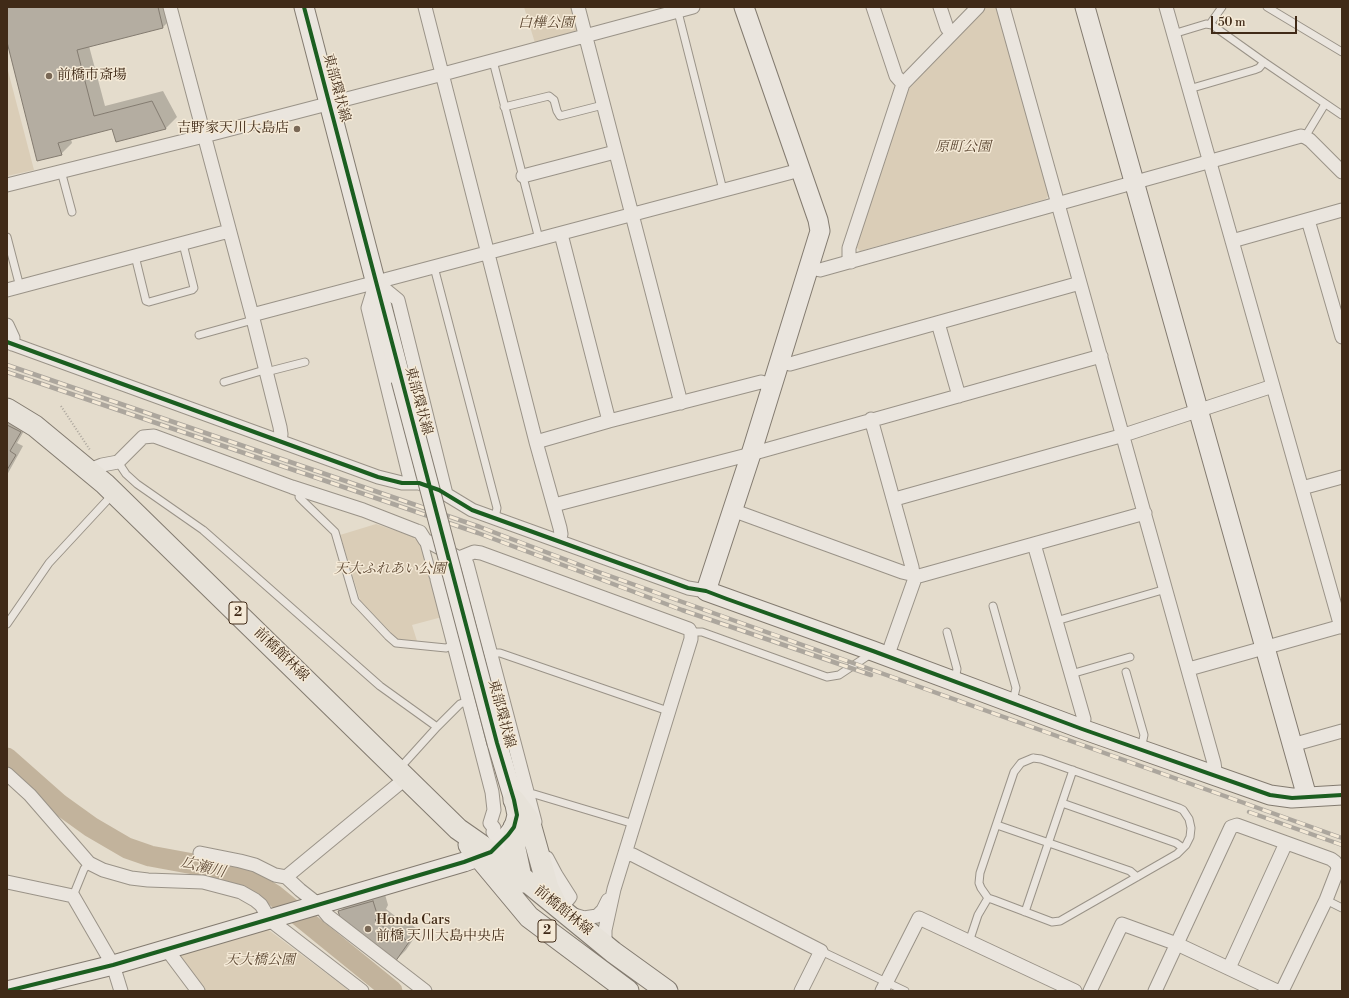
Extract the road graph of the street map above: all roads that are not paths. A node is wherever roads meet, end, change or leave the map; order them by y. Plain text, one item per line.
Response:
1 (170, 7) edge
2 (304, 7) edge
3 (425, 7) edge
4 (578, 7) edge
5 (693, 7) edge
6 (744, 7) edge
7 (873, 7) edge
8 (940, 7) edge
9 (978, 7) edge
10 (1003, 7) edge
11 (1085, 7) edge
12 (1166, 7) edge
13 (1222, 7) edge
14 (1267, 7) edge
15 (678, 12) junction
16 (1210, 24) junction
17 (952, 33) junction
18 (1173, 34) junction
19 (586, 35) junction
20 (1342, 52) edge
21 (493, 61) junction
22 (1264, 62) junction
23 (442, 74) junction
24 (903, 84) junction
25 (1189, 89) junction
26 (329, 103) junction
27 (1325, 104) junction
28 (603, 105) junction
29 (504, 107) junction
30 (1342, 115) edge
31 (204, 136) junction
32 (1305, 137) junction
33 (615, 152) junction
34 (1209, 162) junction
35 (800, 170) junction
36 (61, 171) junction
37 (1342, 172) edge
38 (523, 176) junction
39 (1134, 182) junction
40 (7, 185) edge
41 (723, 190) junction
42 (1059, 204) junction
43 (1342, 210) edge
44 (72, 212) dead end
45 (632, 215) junction
46 (1308, 220) junction
47 (229, 231) junction
48 (561, 234) junction
49 (7, 237) edge
50 (539, 239) junction
51 (1232, 241) junction
52 (183, 244) junction
53 (488, 252) junction
54 (135, 256) junction
55 (851, 262) junction
56 (434, 267) junction
57 (810, 268) junction
58 (376, 282) junction
59 (1080, 283) junction
60 (20, 287) junction
61 (7, 290) edge
62 (253, 317) junction
63 (938, 323) junction
64 (7, 326) edge
65 (199, 335) dead end
66 (1342, 337) edge
67 (9, 343) edge
68 (1101, 356) junction
69 (780, 361) junction
70 (305, 362) dead end
71 (266, 372) junction
72 (224, 382) dead end
73 (772, 385) junction
74 (1273, 386) junction
75 (959, 396) junction
76 (681, 403) junction
77 (7, 409) edge
78 (1198, 411) junction
79 (871, 419) junction
80 (609, 421) junction
81 (1124, 435) junction
82 (280, 441) junction
83 (536, 442) junction
84 (751, 454) junction
85 (118, 462) junction
86 (92, 472) junction
87 (1342, 477) edge
88 (411, 483) junction
89 (1302, 488) junction
90 (300, 490) junction
91 (114, 492) junction
92 (446, 494) junction
93 (895, 499) junction
94 (554, 505) junction
95 (732, 510) junction
96 (1146, 513) junction
97 (495, 518) junction
98 (425, 540) junction
99 (559, 541) junction
100 (1034, 544) junction
101 (464, 557) junction
102 (914, 576) junction
103 (437, 579) joint
104 (1166, 589) junction
105 (706, 591) junction
106 (993, 606) dead end
107 (1056, 621) junction
108 (7, 624) edge
109 (1341, 626) edge
110 (691, 632) junction
111 (947, 632) dead end
112 (454, 645) junction
113 (1266, 648) junction
114 (490, 653) junction
115 (880, 654) junction
116 (1130, 657) dead end
117 (1189, 669) junction
118 (1126, 672) dead end
119 (1071, 674) junction
120 (955, 682) junction
121 (468, 701) junction
122 (1012, 704) junction
123 (668, 711) junction
124 (437, 727) junction
125 (1082, 729) junction
126 (1342, 731) edge
127 (1292, 745) junction
128 (1140, 750) junction
129 (1073, 770) junction
130 (402, 774) junction
131 (1213, 775) junction
132 (8, 777) edge
133 (1342, 795) edge
134 (521, 797) junction
135 (1308, 797) junction
136 (1062, 803) junction
137 (634, 824) junction
138 (997, 825) junction
139 (514, 827) junction
140 (1048, 843) junction
141 (1286, 843) junction
142 (1183, 848) junction
143 (200, 853) dead end
144 (626, 853) junction
145 (483, 854) junction
146 (89, 863) junction
147 (520, 876) junction
148 (1137, 876) junction
149 (286, 877) junction
150 (7, 882) edge
151 (614, 889) junction
152 (73, 896) junction
153 (988, 898) junction
154 (1326, 900) junction
155 (315, 906) junction
156 (1342, 908) edge
157 (562, 909) junction
158 (1025, 912) junction
159 (275, 918) junction
160 (969, 942) junction
161 (1177, 944) junction
162 (169, 949) junction
163 (821, 951) junction
164 (613, 952) junction
165 (113, 965) junction
166 (597, 968) junction
167 (1229, 968) junction
168 (884, 987) edge
169 (360, 990) edge
170 (7, 991) edge
171 (121, 991) edge
172 (198, 991) edge
173 (425, 991) edge
174 (628, 991) edge
175 (667, 991) edge
176 (801, 991) edge
177 (905, 991) edge
178 (1075, 991) edge
179 (1090, 991) edge
180 (1156, 991) edge
181 (1277, 991) edge
182 (1282, 991) edge

1 - 31 street
2 - 26 street, 東部環状線
3 - 23 street
4 - 19 street
5 - 15 street
6 - 35 street
7 - 24 street
8 - 17 street
9 - 17 street
10 - 42 street
11 - 39 street
12 - 18 street
13 - 16 lane
14 - 20 lane
15 - 19 street
15 - 41 lane
16 - 18 lane
16 - 22 lane
17 - 24 street
18 - 25 street
19 - 21 street
19 - 28 street
21 - 23 street
21 - 29 lane
22 - 25 lane
22 - 27 lane
23 - 26 street
23 - 53 street
24 - 55 street
25 - 34 street
26 - 31 street
26 - 58 street, 東部環状線
27 - 30 lane
27 - 32 lane
28 - 29 lane
28 - 33 street
29 - 38 lane
31 - 36 street
31 - 47 street
32 - 34 street
32 - 37 street
33 - 38 street
33 - 45 street
34 - 39 street
34 - 51 street
35 - 41 street
35 - 57 street
36 - 40 street
36 - 44 lane
38 - 50 lane
39 - 42 street
39 - 78 street
41 - 45 street
42 - 55 street
42 - 59 street
43 - 46 street
45 - 48 street
45 - 76 street
46 - 51 street
46 - 66 street
47 - 52 street
47 - 62 street
48 - 50 street
48 - 80 street
49 - 60 lane
50 - 53 street
51 - 74 street
52 - 54 street
52 - 54 lane
53 - 56 street
53 - 83 street
54 - 60 street
55 - 57 street
56 - 58 street
56 - 97 lane
57 - 69 street
58 - 62 street
58 - 88 street
58 - 92 street
58 - 134 street, 東部環状線, bridge
59 - 63 street
59 - 68 street
60 - 61 street
62 - 65 lane
62 - 71 street
63 - 69 street
63 - 75 street
64 - 67 street
67 - 82 street
68 - 75 street
68 - 81 street
69 - 73 street
70 - 71 lane
71 - 72 lane
71 - 82 street
73 - 76 street
73 - 84 street
74 - 78 street
74 - 89 street
75 - 79 street
76 - 80 street
77 - 86 main road, 前橋館林線 / 2
78 - 81 street
78 - 113 street
79 - 84 street
79 - 93 street
80 - 83 street
81 - 93 street
81 - 96 street
82 - 88 street
83 - 94 street
84 - 94 street
84 - 95 street
85 - 86 street
85 - 90 street
85 - 124 lane
86 - 91 main road, 前橋館林線 / 2
87 - 89 street
88 - 92 street
89 - 109 street
90 - 98 street
90 - 112 lane
91 - 108 lane
91 - 130 main road, 前橋館林線 / 2
92 - 97 street
93 - 102 street
94 - 99 street
95 - 102 street
95 - 105 street
96 - 100 street
96 - 104 street
97 - 99 street
98 - 101 street
98 - 103 lane
99 - 105 street
100 - 102 street
100 - 107 street
101 - 110 street
101 - 114 street
102 - 115 street
103 - 112 street
104 - 107 lane
104 - 117 street
105 - 115 street
106 - 122 lane
107 - 119 street
109 - 113 street
110 - 115 lane
110 - 123 street
111 - 120 lane
112 - 121 street
113 - 117 street
113 - 127 street
114 - 123 lane
114 - 134 street
115 - 120 street
116 - 119 lane
117 - 131 street
118 - 128 lane
119 - 125 street
120 - 122 street
121 - 124 lane
121 - 145 street
122 - 125 street
123 - 137 street
124 - 130 lane
125 - 128 street
126 - 127 street
127 - 135 street
128 - 131 street
129 - 136 lane
129 - 138 lane
129 - 142 lane
130 - 145 main road, 前橋館林線 / 2
130 - 149 street
131 - 135 street
132 - 146 street
133 - 135 street
134 - 137 lane
134 - 139 street, 東部環状線
134 - 157 main road
136 - 140 lane
136 - 142 lane
137 - 144 street
138 - 140 lane
138 - 153 lane
139 - 145 street
139 - 147 main road
140 - 148 lane
140 - 158 lane
141 - 154 street
141 - 161 street
141 - 167 street
142 - 148 lane
143 - 149 street
144 - 151 street
144 - 163 street
145 - 147 main road, 前橋館林線 / 2
145 - 155 street
145 - 166 main road, 前橋館林線 / 2
146 - 152 lane
146 - 159 street
147 - 157 main road, 前橋館林線 / 2
147 - 166 main road
148 - 158 lane
149 - 155 street
150 - 152 street
151 - 157 street
151 - 164 street
152 - 165 street
153 - 158 lane
153 - 160 lane
154 - 156 lane
154 - 182 street
155 - 159 street
155 - 173 street
157 - 164 main road, 前橋館林線 / 2
159 - 162 street
159 - 169 street
160 - 168 street
160 - 178 street
161 - 167 street
161 - 179 street
161 - 180 street
162 - 165 street
162 - 172 street
163 - 168 lane
163 - 176 street
164 - 175 main road, 前橋館林線 / 2
165 - 170 street
165 - 171 street
166 - 174 main road, 前橋館林線 / 2
167 - 181 street
168 - 177 lane

